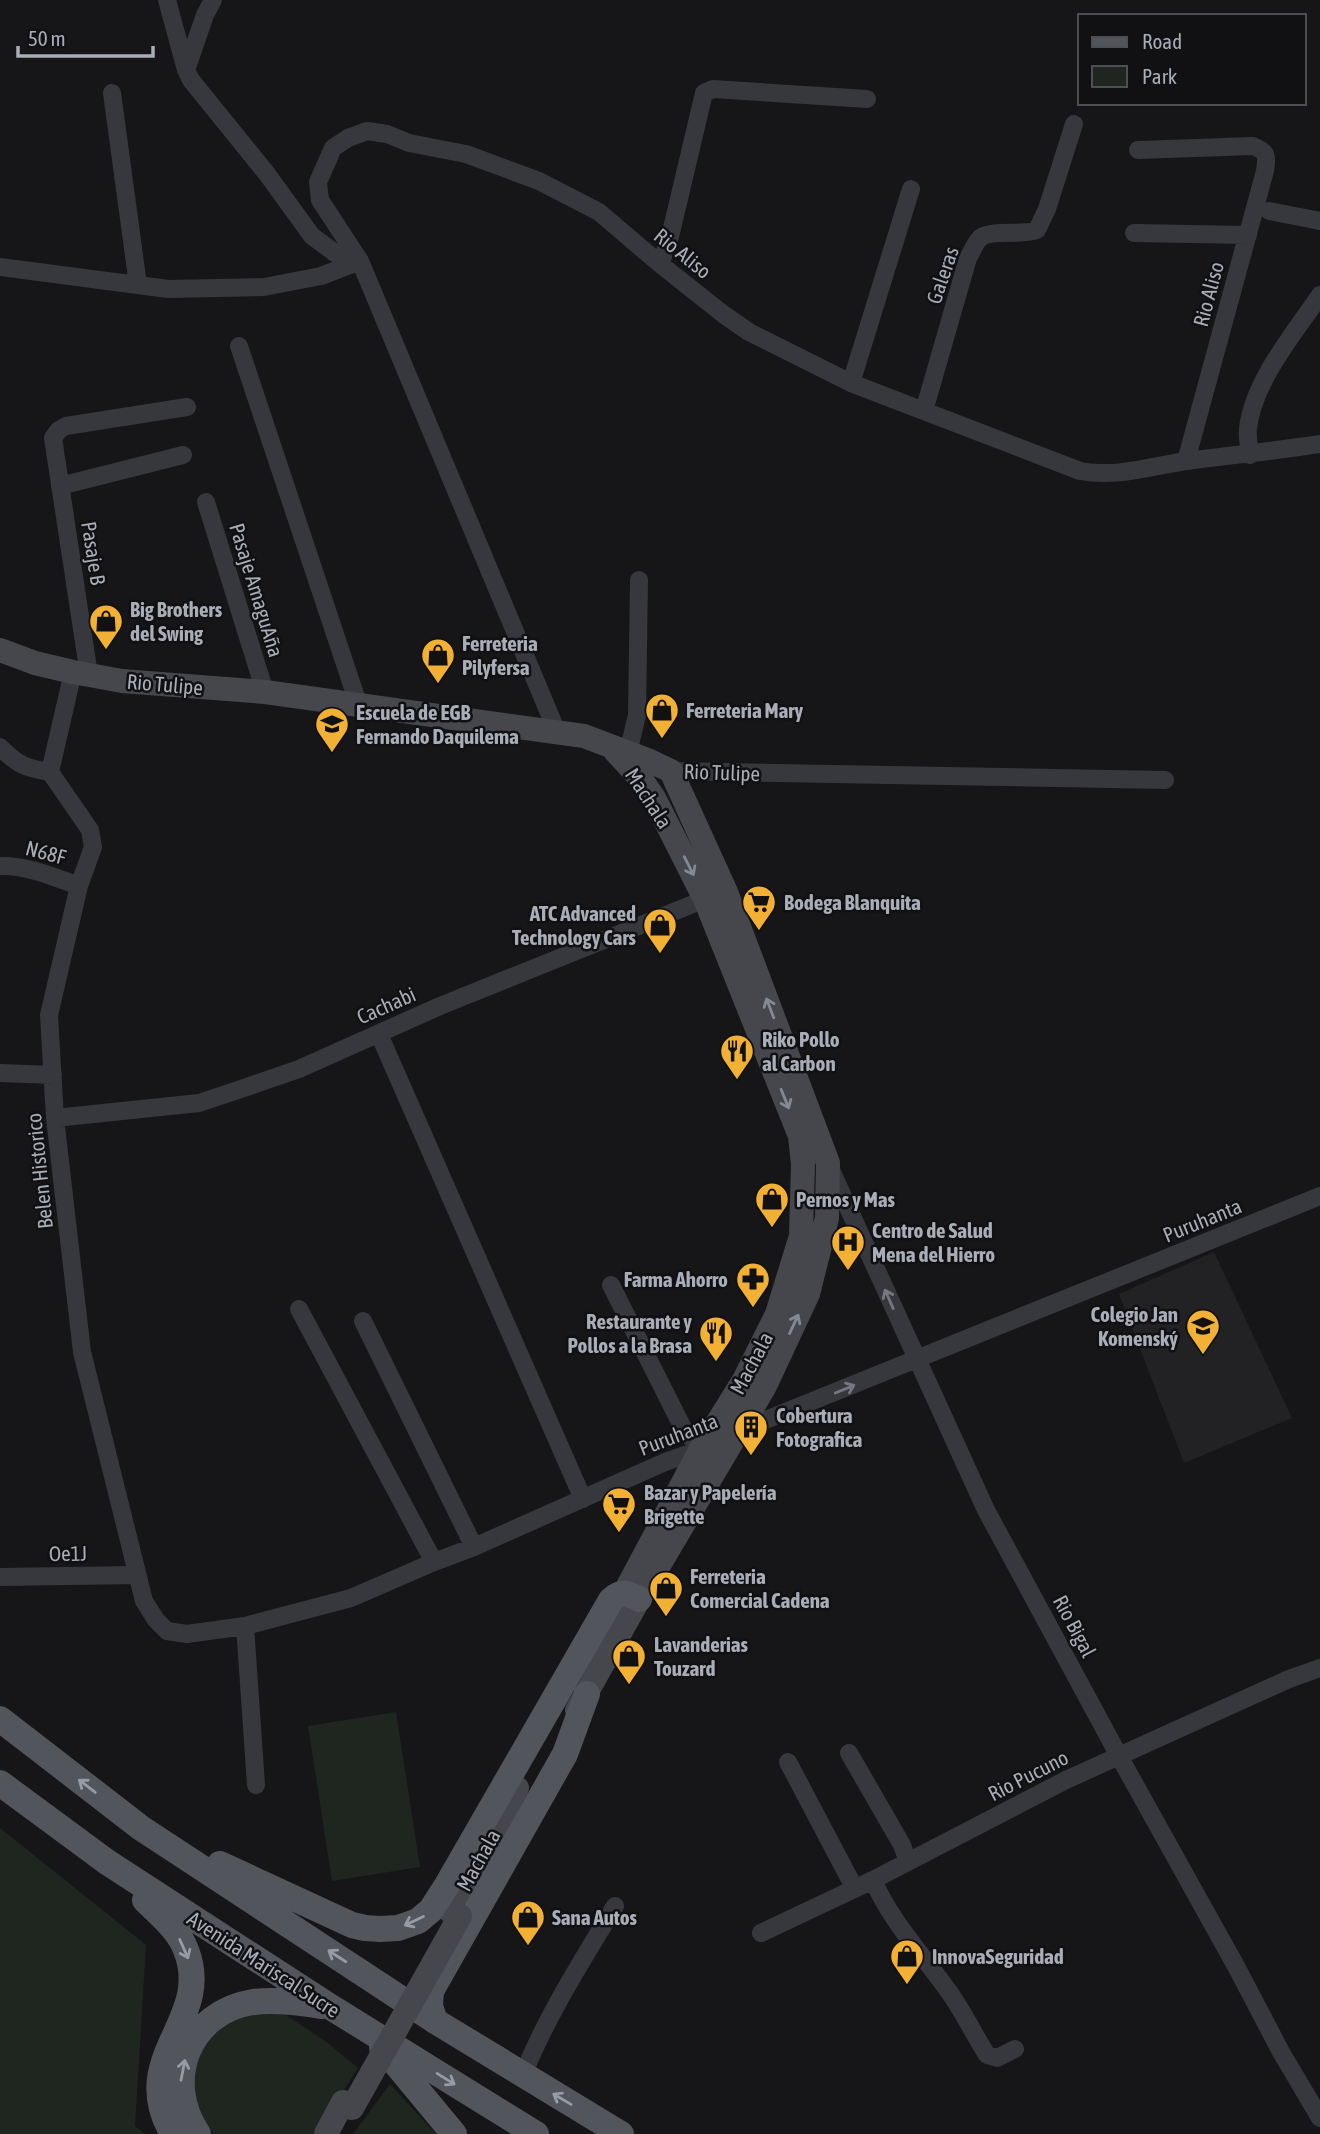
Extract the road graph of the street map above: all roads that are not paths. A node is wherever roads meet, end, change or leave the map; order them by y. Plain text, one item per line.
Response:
1 (167, 0) edge
2 (213, 0) edge
3 (189, 75) junction
4 (112, 93) dead end
5 (867, 99) dead end
6 (1074, 124) dead end
7 (1138, 149) dead end
8 (911, 188) dead end
9 (1269, 211) dead end
10 (1320, 220) edge
11 (1134, 233) dead end
12 (1248, 235) junction
13 (360, 261) junction
14 (660, 264) junction
15 (0, 267) edge
16 (138, 285) junction
17 (1320, 295) edge
18 (239, 346) dead end
19 (851, 383) junction
20 (187, 407) dead end
21 (924, 411) junction
22 (1320, 444) edge
23 (1250, 454) junction
24 (183, 455) dead end
25 (1186, 461) junction
26 (60, 486) junction
27 (206, 502) dead end
28 (639, 580) dead end
29 (0, 650) edge
30 (81, 674) junction
31 (265, 692) junction
32 (359, 706) junction
33 (557, 732) junction
34 (0, 747) edge
35 (620, 750) junction
36 (671, 771) junction
37 (50, 772) junction
38 (1165, 780) dead end
39 (0, 866) edge
40 (79, 886) junction
41 (716, 895) junction
42 (379, 1034) junction
43 (0, 1073) edge
44 (53, 1075) junction
45 (55, 1118) junction
46 (828, 1163) junction
47 (803, 1164) junction
48 (1320, 1196) edge
49 (611, 1285) dead end
50 (299, 1309) dead end
51 (363, 1321) dead end
52 (916, 1361) junction
53 (738, 1435) junction
54 (701, 1449) junction
55 (583, 1499) junction
56 (474, 1547) junction
57 (434, 1562) junction
58 (137, 1575) junction
59 (0, 1577) edge
60 (632, 1596) junction
61 (245, 1626) junction
62 (163, 1627) joint
63 (1320, 1668) edge
64 (587, 1694) junction
65 (0, 1719) edge
66 (849, 1753) dead end
67 (1119, 1756) junction
68 (788, 1762) dead end
69 (0, 1783) edge
70 (256, 1785) dead end
71 (141, 1828) junction
72 (107, 1862) junction
73 (908, 1863) junction
74 (873, 1880) junction
75 (855, 1889) junction
76 (615, 1906) dead end
77 (455, 1913) junction
78 (761, 1933) dead end
79 (330, 2007) junction
80 (435, 2021) junction
81 (367, 2030) junction
82 (1015, 2049) dead end
83 (523, 2075) junction
84 (347, 2105) junction
85 (1320, 2118) edge
86 (173, 2134) edge
87 (198, 2134) edge
88 (326, 2134) edge
89 (337, 2134) edge
90 (454, 2134) edge
91 (536, 2134) edge
92 (621, 2134) edge

1 - 3 street
2 - 3 street
3 - 13 street
4 - 16 street
5 - 14 street
6 - 21 street, Galeras
7 - 12 street, Rio Aliso
8 - 19 street
9 - 10 street
11 - 12 street
12 - 25 street, Rio Aliso
13 - 14 street, Rio Aliso
13 - 16 street
13 - 33 street, Rio Aliso
14 - 19 street, Rio Aliso
15 - 16 street
17 - 23 street
18 - 32 street
19 - 21 street, Rio Aliso
20 - 26 street, Pasaje B
21 - 25 street, Rio Aliso
22 - 23 street
23 - 25 street
24 - 26 street
26 - 30 street, Pasaje B
27 - 31 street, Pasaje AmaguAña
28 - 35 street
29 - 30 main road, Rio Tulipe
30 - 31 main road, Rio Tulipe
30 - 37 street
31 - 32 main road, Rio Tulipe
32 - 33 main road, Rio Tulipe
33 - 35 main road, Rio Tulipe
34 - 37 street
35 - 36 main road, Rio Tulipe
35 -> 41 main road, Machala
36 - 38 street, Rio Tulipe
36 - 41 main road, Machala
37 - 40 street, Belen Historico
39 - 40 street, N68F
40 - 44 street, Belen Historico
41 - 42 street, Cachabi
46 -> 41 main road, Machala
41 -> 47 main road, Machala
42 - 45 street, Cachabi
42 - 55 street
43 - 44 street
44 - 45 street, Belen Historico
45 - 58 street, Belen Historico
46 - 47 street
52 -> 46 street, Rio Bigal
53 -> 46 main road, Machala
47 - 54 main road, Machala
48 - 52 street, Puruhanta
49 - 54 street
50 - 57 street
51 - 56 street
53 -> 52 street, Puruhanta
52 - 67 street, Rio Bigal
53 - 54 street, Puruhanta
53 - 60 main road, Machala
54 - 55 street, Puruhanta
54 - 60 main road, Machala
55 - 56 street, Puruhanta
56 - 57 street, Puruhanta
57 - 61 street, Puruhanta
58 - 59 street, Oe1J
58 - 62 street, Belen Historico
60 - 64 main road, Machala
60 -> 71 main road
60 - 77 main road, Machala
61 - 62 street, Puruhanta
61 - 70 street
63 - 67 street, Rio Pucuno
64 - 77 main road, Machala
64 - 80 main road
71 -> 65 main road
66 - 73 street
67 - 73 street, Rio Pucuno
67 - 85 street, Rio Bigal
68 - 75 street
69 - 72 main road, Avenida Mariscal Sucre
80 -> 71 main road
72 - 79 main road, Avenida Mariscal Sucre
72 -> 86 main road
73 - 74 street, Rio Pucuno
74 - 75 street, Rio Pucuno
74 - 82 street
75 - 78 street, Rio Pucuno
76 - 83 street
77 - 84 main road, Machala
79 - 81 main road, Avenida Mariscal Sucre
87 -> 79 main road
80 - 83 main road
81 - 90 main road
81 -> 91 main road, Avenida Mariscal Sucre
92 -> 83 main road
84 - 88 main road, Machala
84 - 89 main road, Machala

